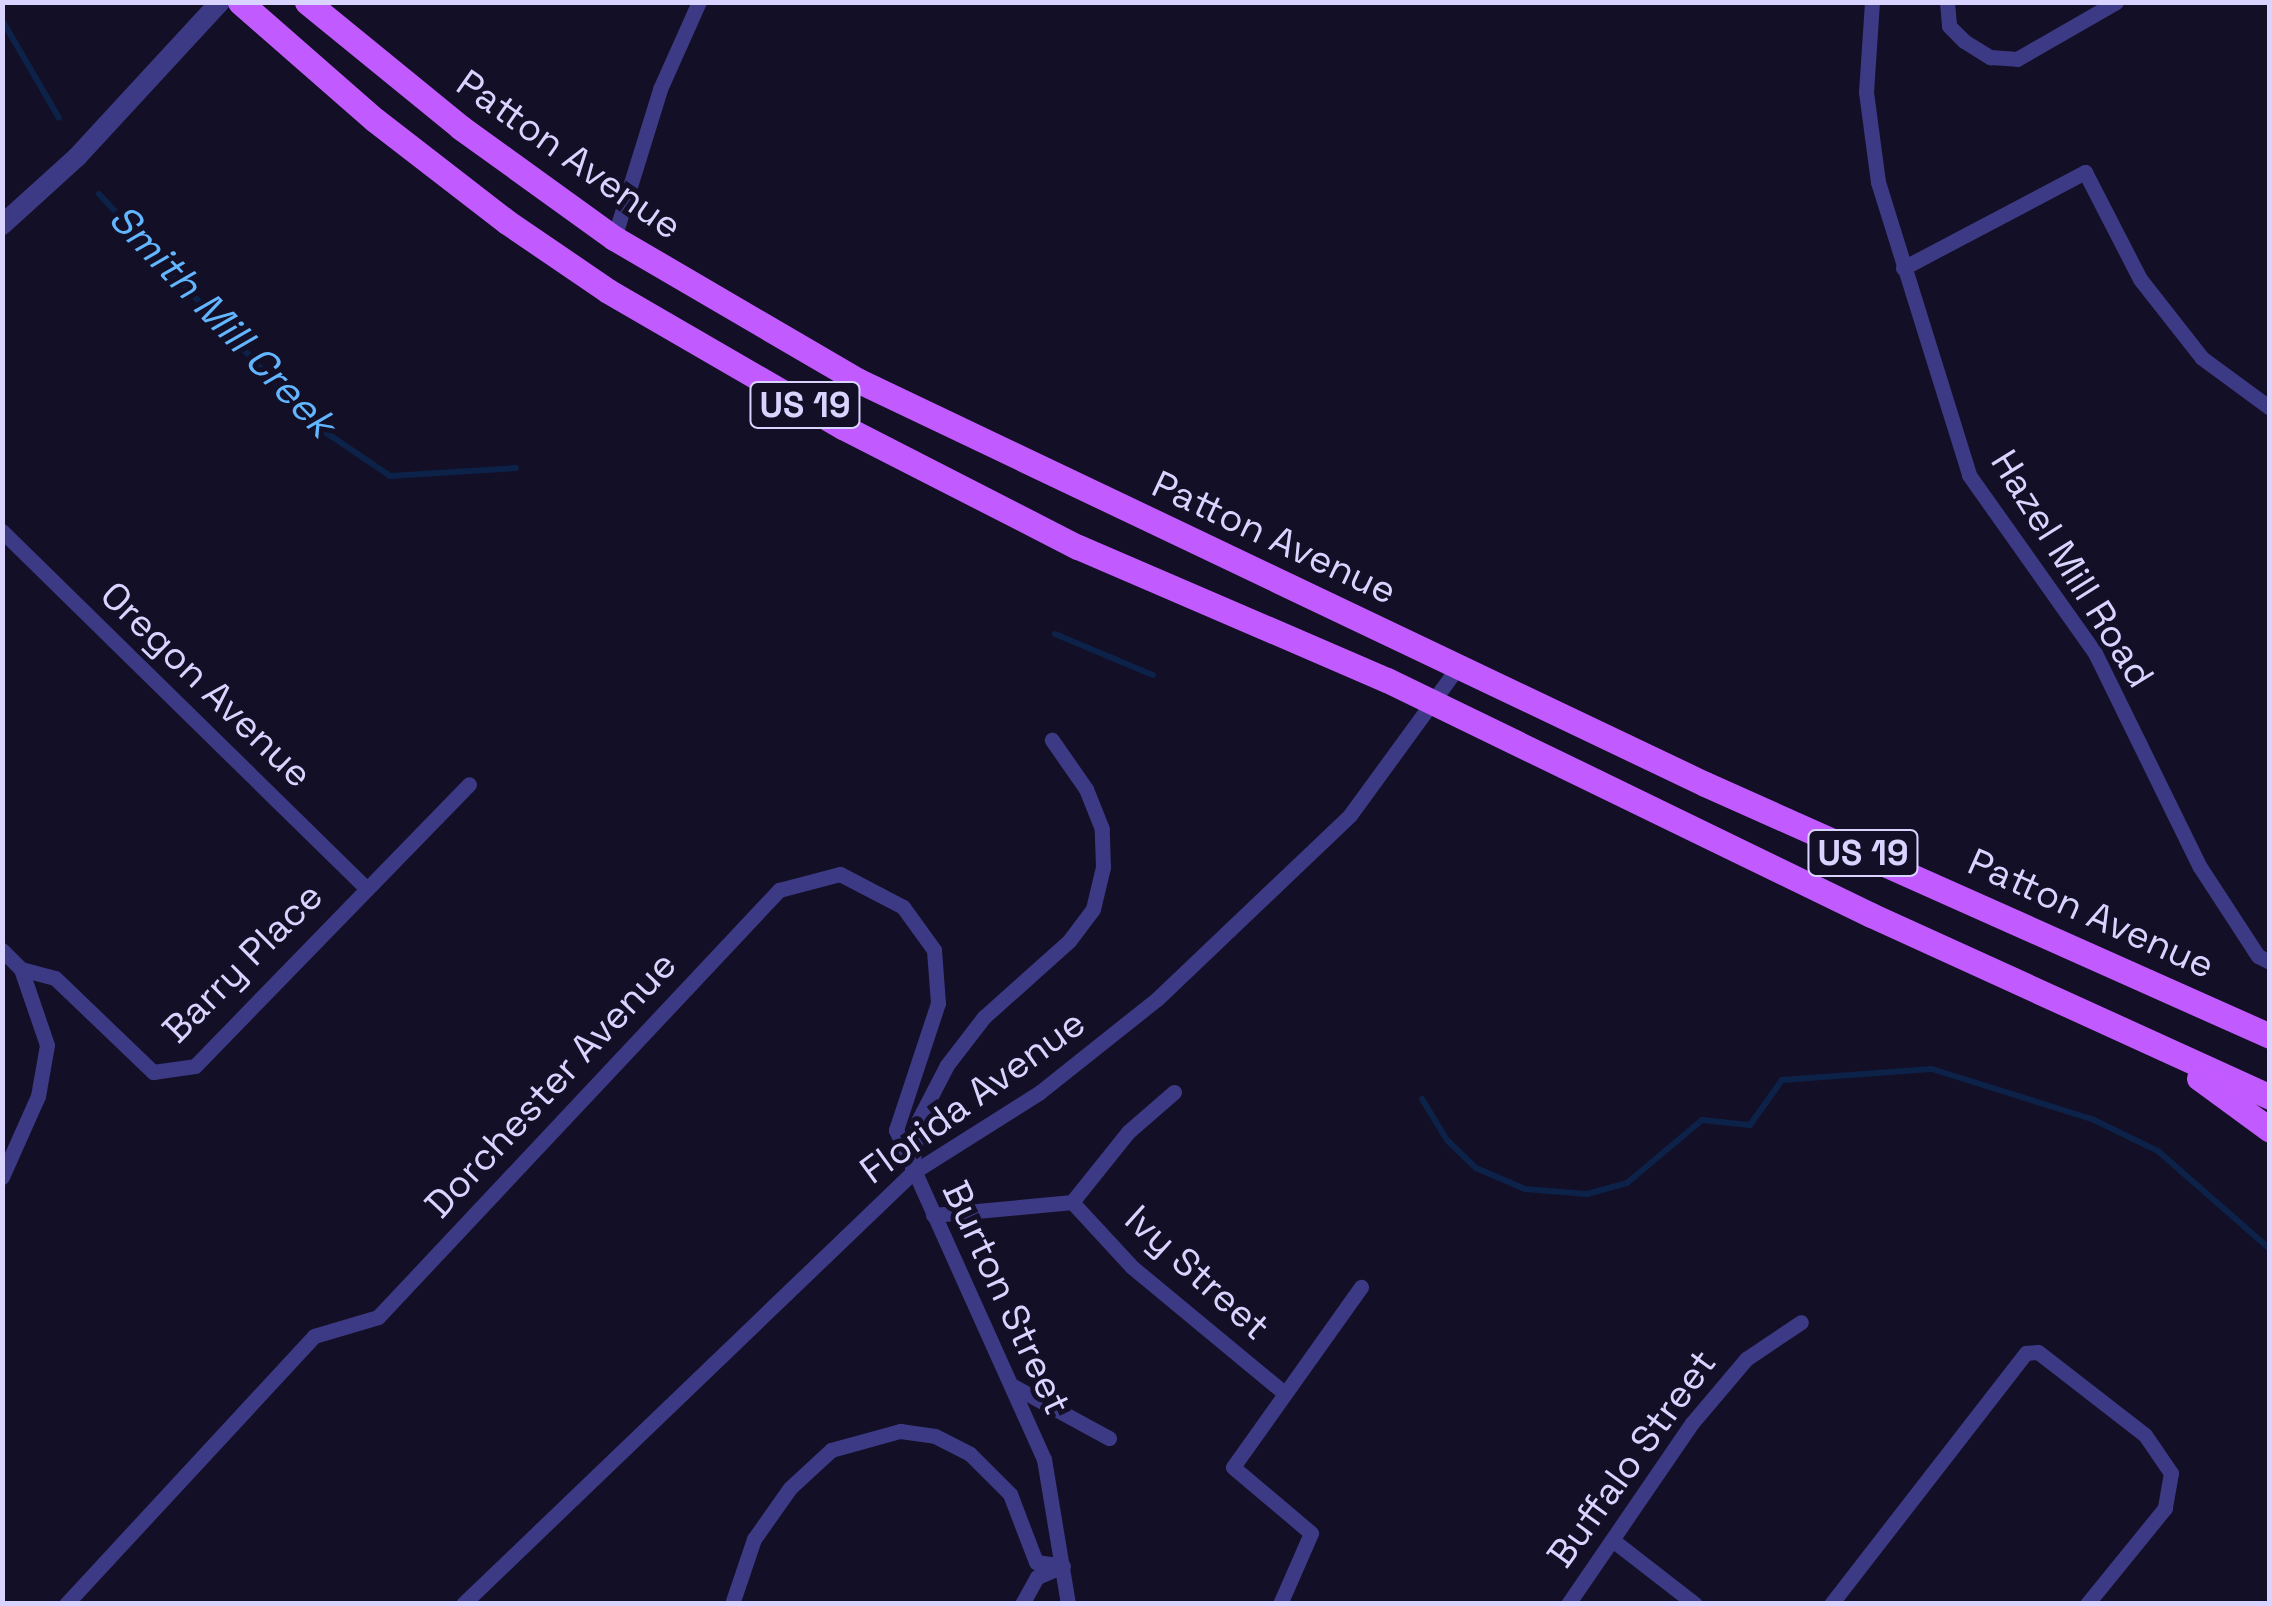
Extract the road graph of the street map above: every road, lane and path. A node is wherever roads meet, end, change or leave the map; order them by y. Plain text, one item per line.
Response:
1 (220, 2) edge
2 (240, 2) edge
3 (307, 2) edge
4 (699, 2) edge
5 (1872, 2) edge
6 (1947, 2) edge
7 (2116, 2) edge
8 (2, 225) edge
9 (614, 238) junction
10 (1903, 268) junction
11 (2270, 408) edge
12 (2, 531) edge
13 (1458, 666) junction
14 (1433, 705) junction
15 (1052, 740) dead end
16 (469, 784) dead end
17 (364, 886) junction
18 (2, 950) edge
19 (2270, 962) edge
20 (21, 969) junction
21 (2270, 1036) edge
22 (2146, 1041) junction
23 (1174, 1092) dead end
24 (2270, 1097) edge
25 (2270, 1130) edge
26 (912, 1173) junction
27 (2, 1177) edge
28 (1072, 1202) junction
29 (933, 1215) junction
30 (1360, 1287) dead end
31 (1801, 1322) dead end
32 (1016, 1387) junction
33 (1282, 1390) junction
34 (1109, 1438) dead end
35 (1615, 1542) junction
36 (1062, 1566) junction
37 (66, 1604) edge
38 (463, 1604) edge
39 (732, 1604) edge
40 (1022, 1604) edge
41 (1068, 1604) edge
42 (1280, 1604) edge
43 (1568, 1604) edge
44 (1696, 1604) edge
45 (1831, 1604) edge
46 (2087, 1604) edge

1 - 8 street
2 - 14 main road, US 19
3 - 9 main road, Patton Avenue / US 19
4 - 9 street
5 - 10 street, Hazel Mill Road
6 - 7 street
9 - 13 main road, Patton Avenue / US 19
10 - 11 street
10 - 19 street, Hazel Mill Road
12 - 17 street, Oregon Avenue
13 - 14 street, Florida Avenue
13 - 21 main road, Patton Avenue / US 19
14 - 22 main road, US 19
14 - 26 street, Florida Avenue
15 - 26 street, Burton Street
16 - 17 street, Barry Place
17 - 20 street, Barry Place
18 - 20 street
20 - 27 street
22 - 24 main road, US 19
22 - 25 main road
23 - 28 street
26 - 29 street, Burton Street
26 - 37 street, Dorchester Avenue
26 - 38 street, Florida Avenue
28 - 29 street
28 - 33 street, Ivy Street
29 - 32 street, Burton Street
30 - 33 street
31 - 35 street, Buffalo Street
32 - 34 street
32 - 36 street, Burton Street
33 - 42 street
35 - 43 street, Buffalo Street
35 - 44 street
36 - 39 street
36 - 40 street
36 - 41 street, Burton Street
45 - 46 street

